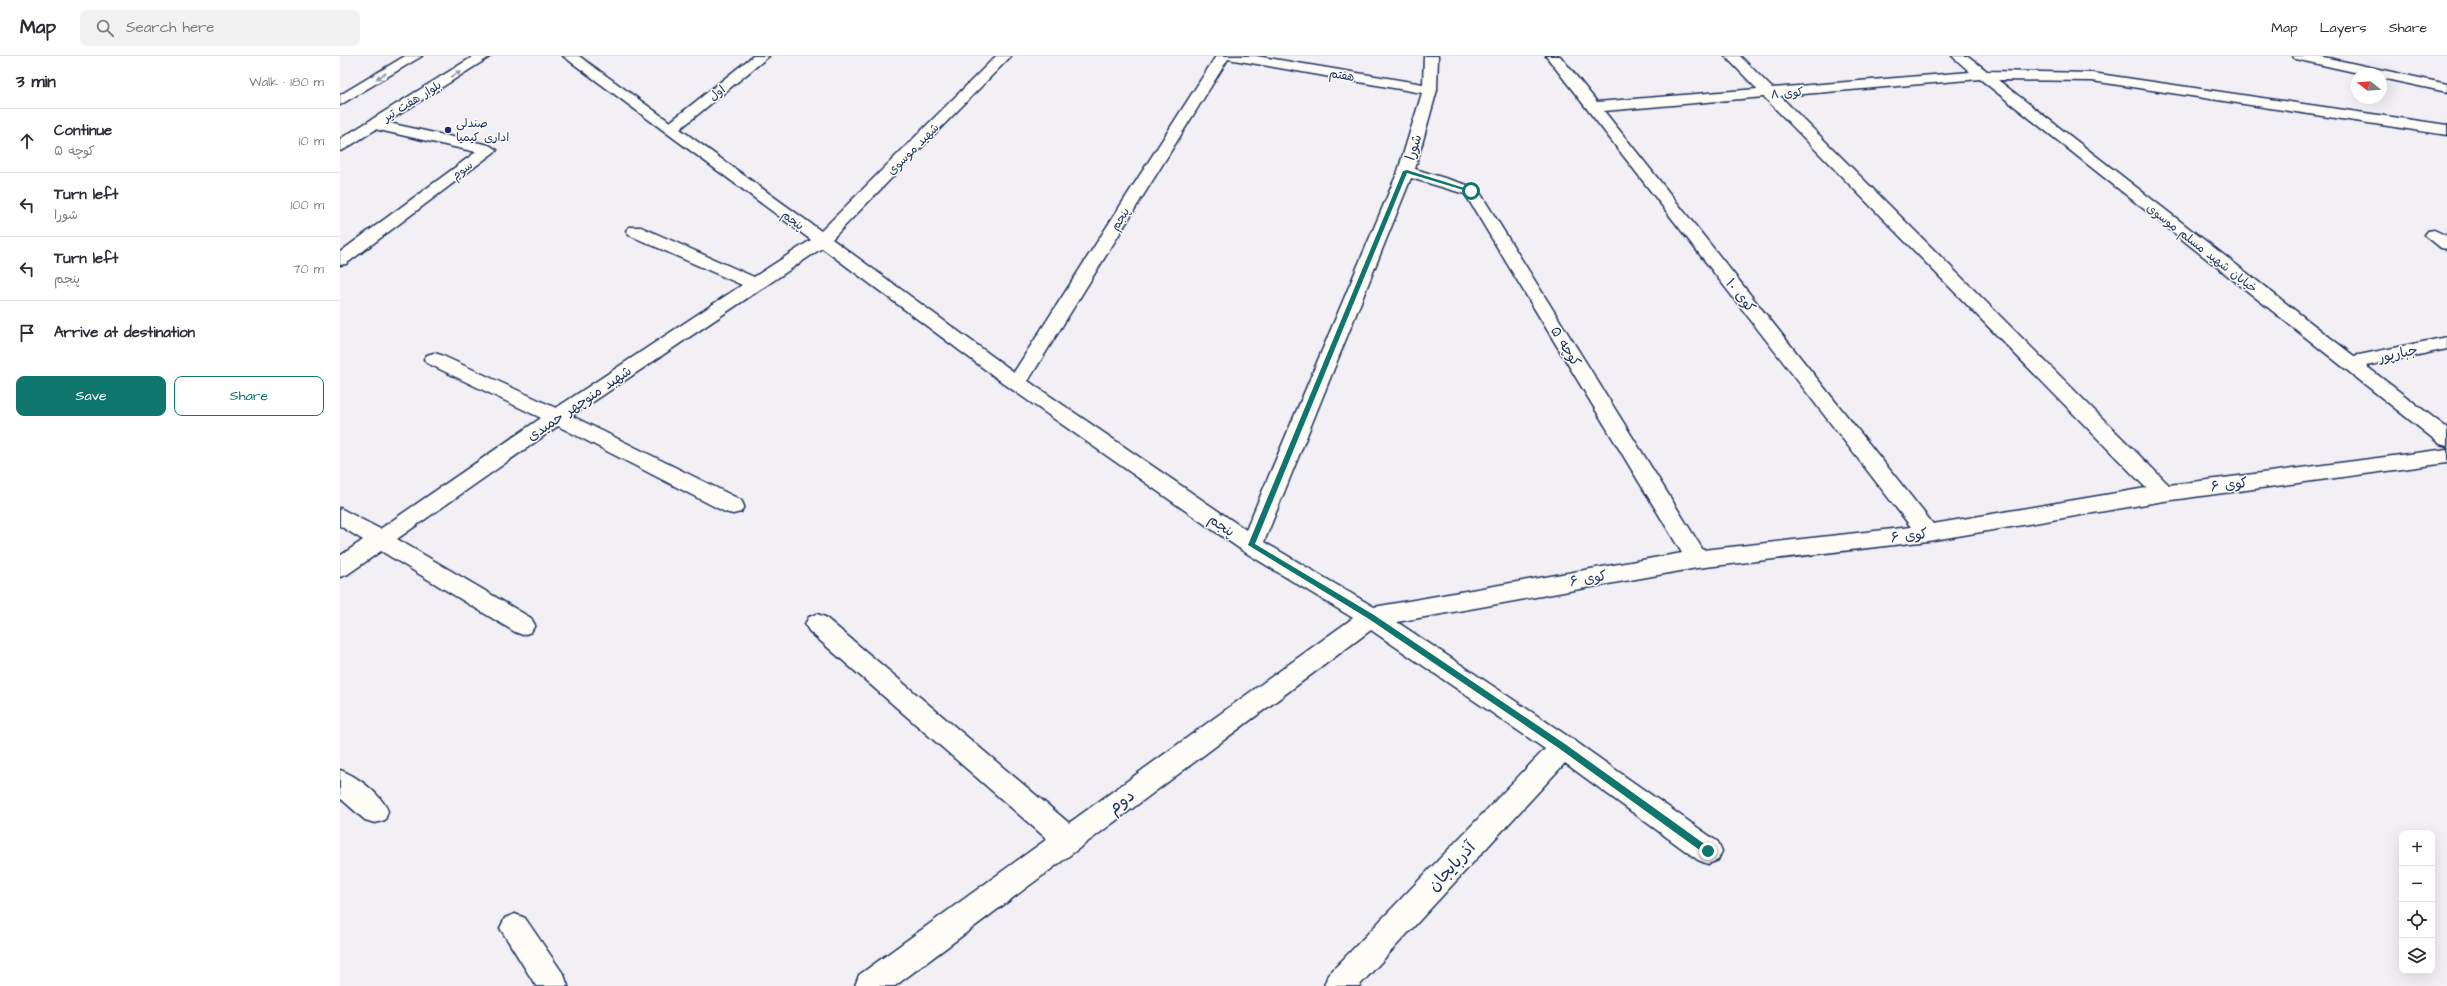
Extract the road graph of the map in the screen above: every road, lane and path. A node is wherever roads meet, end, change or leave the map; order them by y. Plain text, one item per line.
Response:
1 (414, 56) edge
2 (484, 56) edge
3 (570, 56) edge
4 (762, 56) edge
5 (1004, 56) edge
6 (1223, 56) edge
7 (1230, 56) edge
8 (1431, 56) edge
9 (1553, 56) edge
10 (1732, 56) edge
11 (1959, 56) edge
12 (2300, 56) edge
13 (1981, 75) junction
14 (2447, 88) edge
15 (1430, 90) junction
16 (1768, 94) junction
17 (340, 101) edge
18 (1593, 107) junction
19 (375, 125) junction
20 (672, 129) junction
21 (2447, 130) edge
22 (340, 146) edge
23 (1406, 171) junction
24 (635, 231) dead end
25 (821, 242) junction
26 (340, 260) edge
27 (757, 286) junction
28 (2447, 343) edge
29 (434, 359) dead end
30 (2349, 363) junction
31 (1017, 383) junction
32 (558, 417) junction
33 (2447, 438) edge
34 (2447, 456) edge
35 (2164, 493) junction
36 (733, 506) dead end
37 (340, 516) edge
38 (1928, 533) junction
39 (380, 541) junction
40 (1251, 545) junction
41 (1697, 559) junction
42 (340, 568) edge
43 (1371, 617) junction
44 (817, 624) dead end
45 (523, 625) dead end
46 (1563, 746) junction
47 (340, 782) edge
48 (375, 811) dead end
49 (1068, 840) junction
50 (1708, 851) dead end
51 (515, 928) dead end
52 (553, 986) edge
53 (870, 986) edge
54 (1339, 986) edge

1 -> 17 street
19 -> 2 street, بلوار هفت تیر
3 - 20 street, پنجم
4 - 20 street, اول
5 - 25 street, شهید موسوی
6 - 31 street, پنجم
7 - 15 street, هفتم
8 - 15 street, شورا
9 - 18 street, کوی ۱۰
10 - 16 street
11 - 13 street, خیابان شهید مسلم موسوی
12 - 14 street
13 - 16 street, کوی ۸
13 - 21 street, کوی ۸
13 - 30 street, خیابان شهید مسلم موسوی
15 - 23 street, شورا
16 - 18 street, کوی ۸
16 - 35 street
18 - 38 street, کوی ۱۰
19 - 22 street, بلوار هفت تیر
19 - 26 street, سوم
20 - 25 street, پنجم
23 - 40 street, شورا
23 - 41 street, کوچه ۵
24 - 27 street
25 - 27 street, شهبد منوچهر حمیدی
25 - 31 street, پنجم
27 - 32 street, شهبد منوچهر حمیدی
28 - 30 street, جبارپور
29 - 32 street
30 - 33 street, خیابان شهید مسلم موسوی
31 - 40 street, پنجم
32 - 36 street
32 - 39 street, شهبد منوچهر حمیدی
34 - 35 street, کوی ۶
35 - 38 street, کوی ۶
37 - 39 street
38 - 41 street, کوی ۶
39 - 42 street, شهبد منوچهر حمیدی
39 - 45 street
40 - 43 street, پنجم
41 - 43 street, کوی ۶
43 - 46 street, پنجم
43 - 49 street, دوم
44 - 49 street
46 - 50 street, پنجم
46 - 54 street, آذربایجان
47 - 48 street
49 - 53 street, دوم
51 - 52 street

